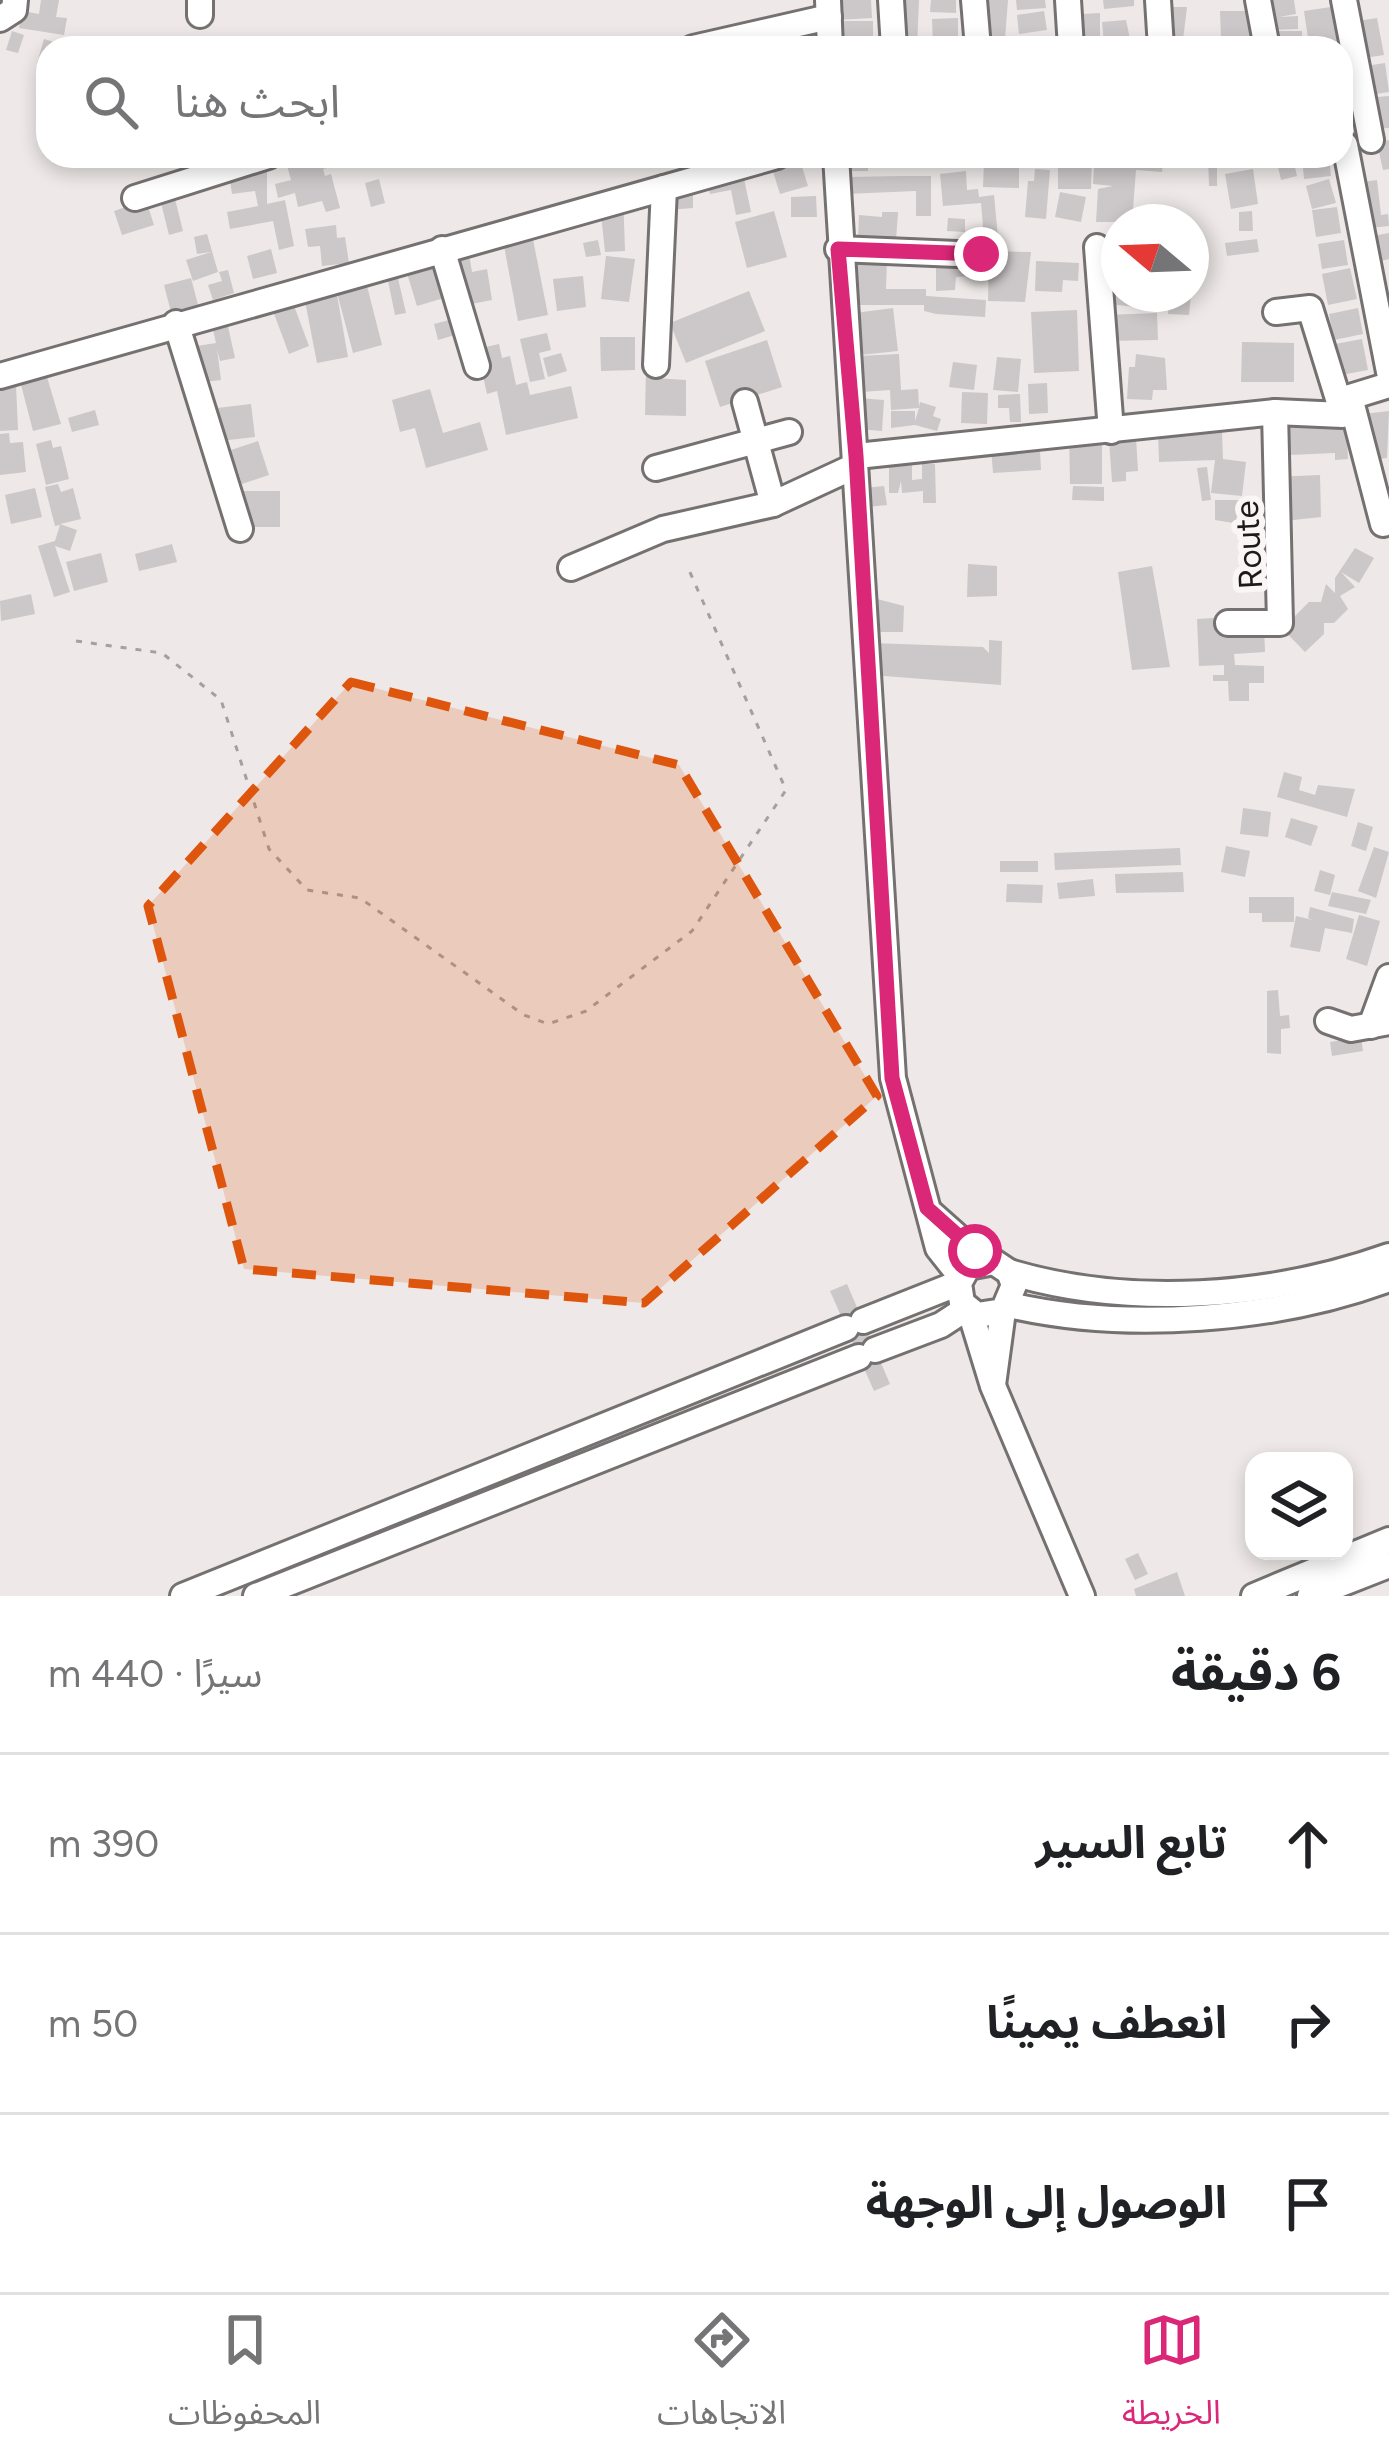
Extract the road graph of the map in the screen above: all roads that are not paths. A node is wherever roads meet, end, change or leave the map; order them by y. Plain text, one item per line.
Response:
1 (15, 0) edge
2 (891, 0) edge
3 (974, 0) edge
4 (1068, 0) edge
5 (1158, 0) edge
6 (1258, 0) edge
7 (1344, 0) edge
8 (828, 9) edge
9 (0, 19) edge
10 (735, 36) edge
11 (893, 36) edge
12 (977, 36) edge
13 (1070, 36) edge
14 (1160, 36) edge
15 (1265, 36) edge
16 (1380, 141) edge
17 (230, 168) edge
18 (735, 168) edge
19 (836, 168) edge
20 (1348, 168) edge
21 (664, 188) junction
22 (135, 198) dead end
23 (1096, 247) dead end
24 (442, 249) junction
25 (838, 249) junction
26 (981, 254) dead end
27 (1276, 312) dead end
28 (176, 323) junction
29 (656, 365) dead end
30 (477, 367) dead end
31 (1389, 372) edge
32 (0, 376) edge
33 (1389, 385) edge
34 (745, 402) dead end
35 (1275, 412) junction
36 (1111, 431) junction
37 (789, 432) dead end
38 (756, 443) junction
39 (856, 461) junction
40 (656, 467) dead end
41 (1381, 476) edge
42 (773, 504) junction
43 (1383, 524) dead end
44 (240, 529) dead end
45 (571, 568) dead end
46 (1228, 622) dead end
47 (1389, 977) edge
48 (1328, 1021) dead end
49 (1380, 1024) edge
50 (927, 1208) junction
51 (1389, 1256) edge
52 (985, 1261) junction
53 (1009, 1272) junction
54 (1389, 1279) edge
55 (960, 1280) junction
56 (1006, 1308) junction
57 (968, 1310) junction
58 (993, 1386) junction
59 (1389, 1540) edge
60 (1389, 1565) edge
61 (183, 1596) edge
62 (256, 1596) edge
63 (1082, 1596) edge
64 (1254, 1596) edge
65 (1310, 1596) edge

1 - 9 street
2 - 11 street
3 - 12 street
4 - 13 street
5 - 14 street
6 - 15 street
7 - 16 street
8 - 10 street
17 - 22 street
18 - 21 street
19 - 25 street
20 - 31 street
21 - 24 street
21 - 29 street
23 - 36 street
24 - 28 street
24 - 30 street
25 - 26 street
25 - 39 street
27 - 35 street
28 - 32 street
28 - 44 street
33 - 41 street
34 - 38 street
35 - 36 street
35 - 46 street, Route
36 - 39 street
37 - 38 street
38 - 40 street
38 - 42 street
39 - 42 street
39 - 50 street
41 - 43 street
42 - 45 street
47 - 49 street
48 - 49 street
50 - 52 street
50 - 55 street
51 - 53 street
52 - 53 street
52 - 55 street
53 - 56 street
54 - 56 street
55 - 57 street
55 - 61 street
56 - 57 street
56 - 58 street
57 - 58 street
57 - 62 street
58 - 63 street
59 - 64 street
60 - 65 street

